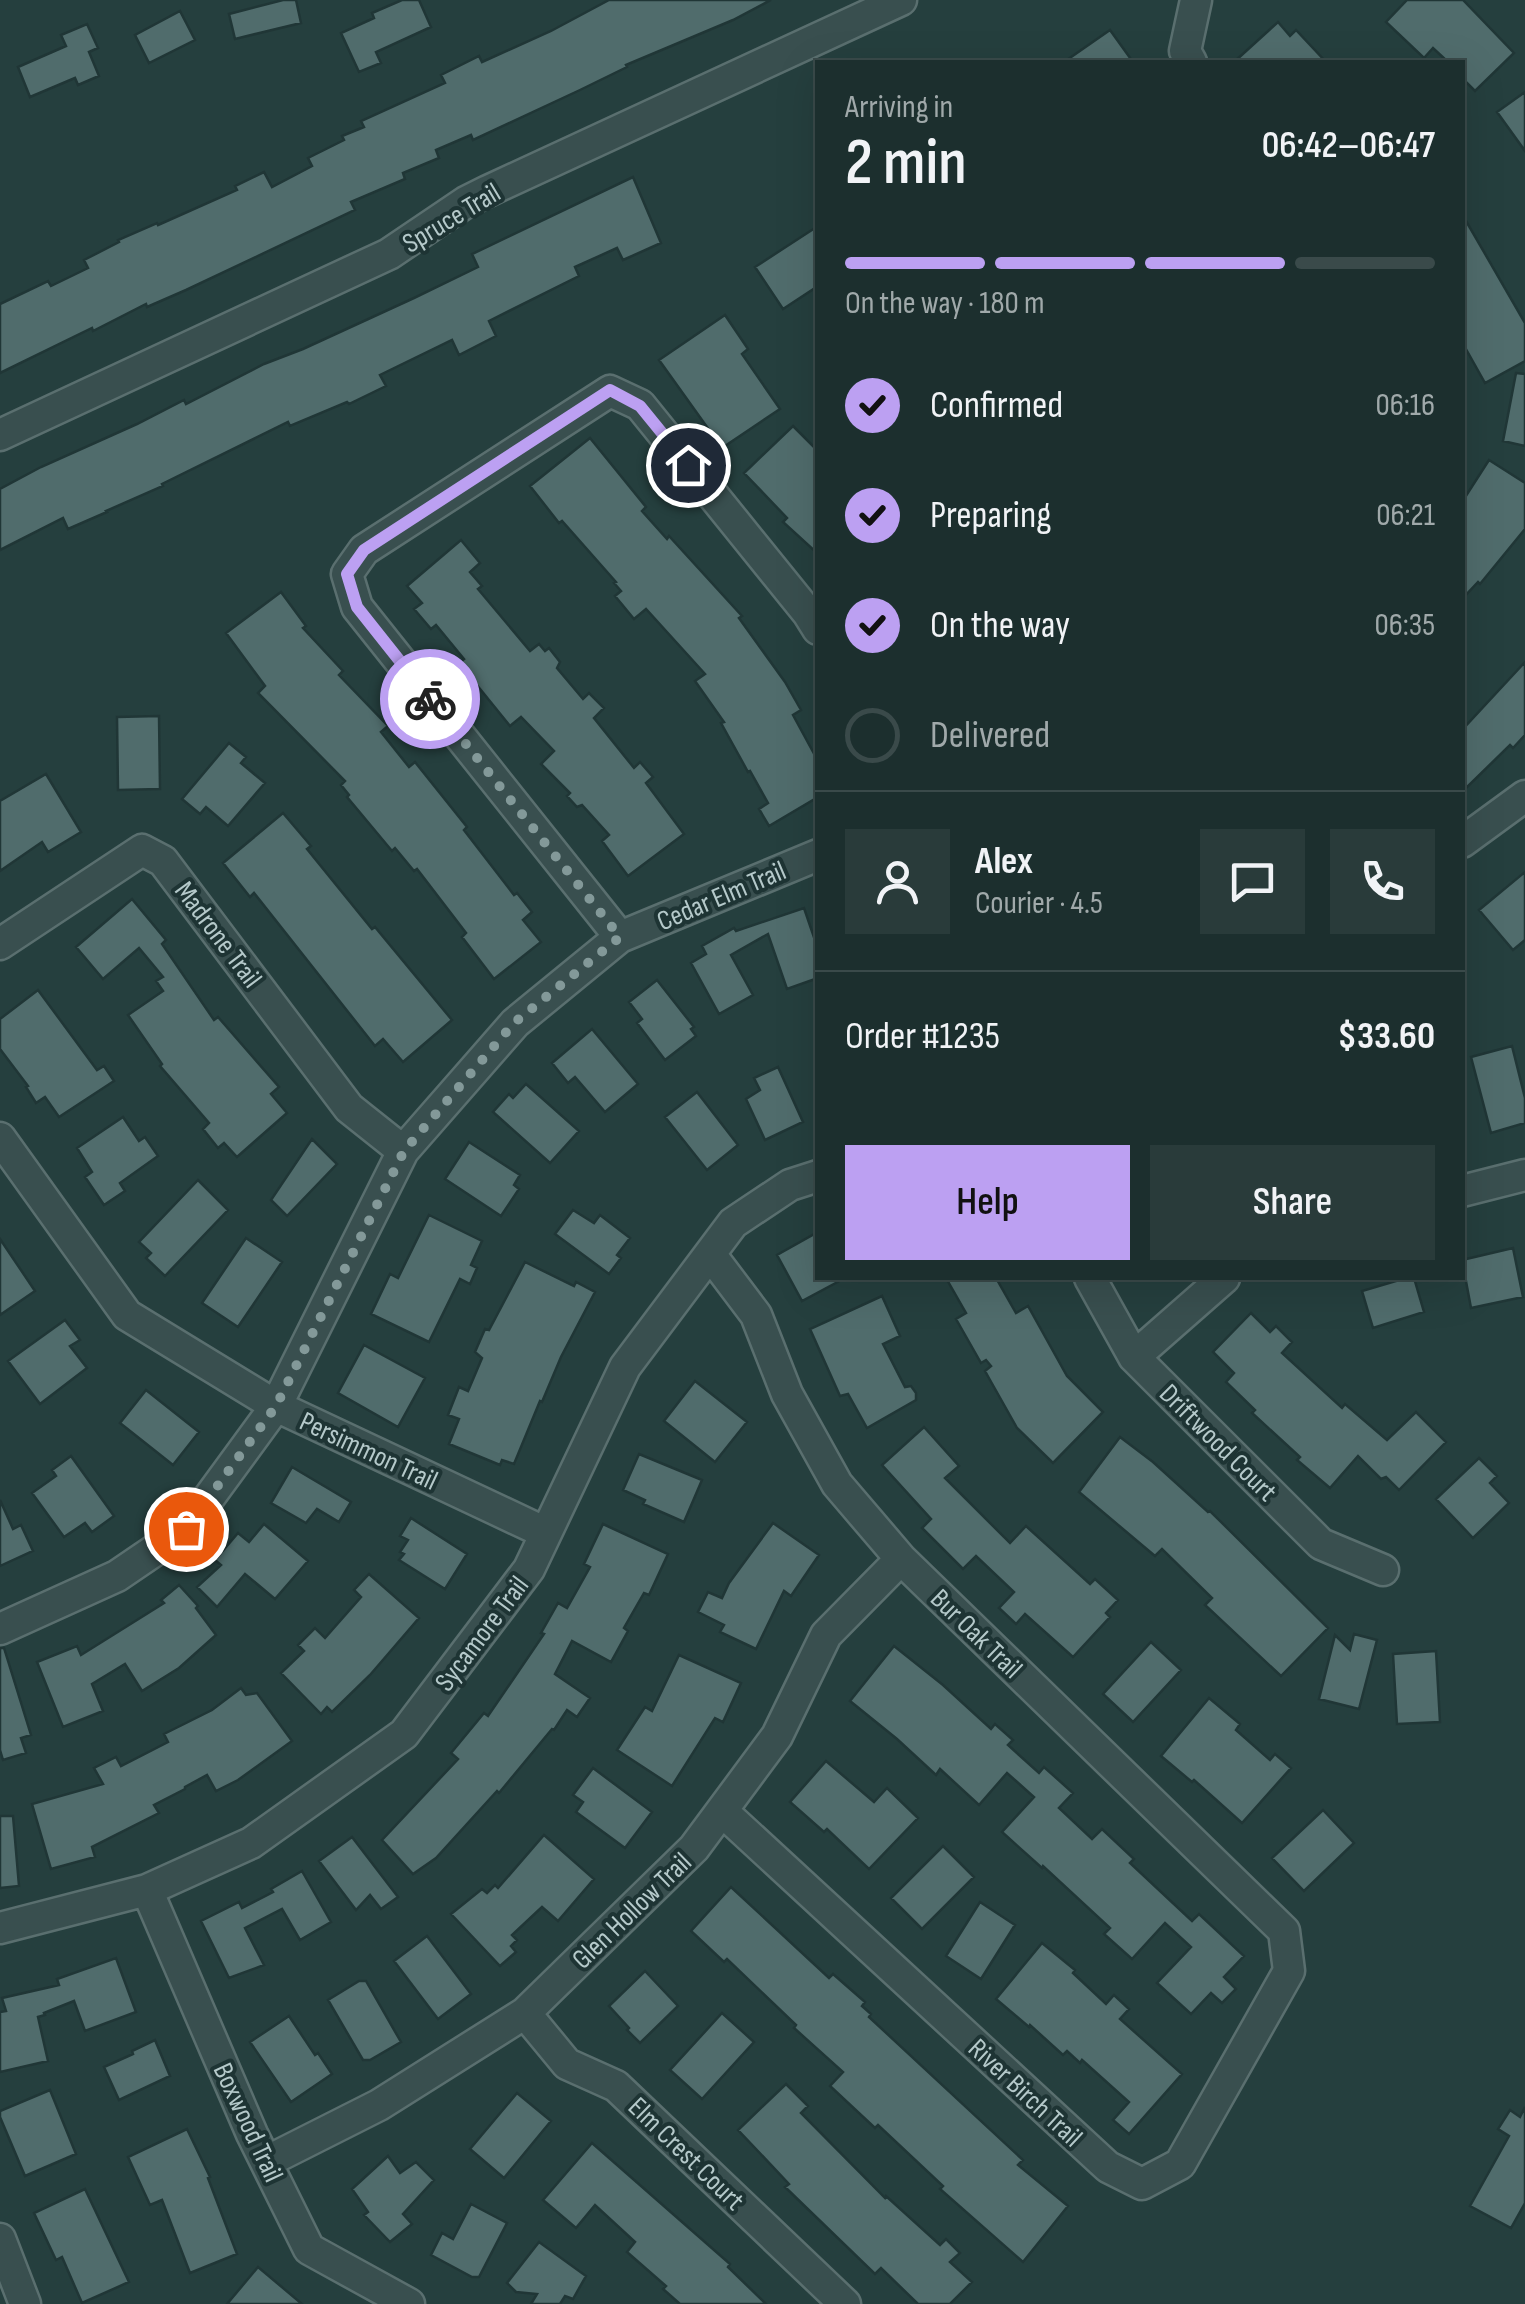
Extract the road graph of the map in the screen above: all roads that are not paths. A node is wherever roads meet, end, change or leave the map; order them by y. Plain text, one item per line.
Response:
1 (902, 0) edge
2 (1196, 0) edge
3 (1190, 60) edge
4 (0, 434) edge
5 (815, 624) edge
6 (1525, 796) edge
7 (1465, 840) edge
8 (815, 856) edge
9 (620, 937) junction
10 (0, 944) edge
11 (0, 1138) edge
12 (404, 1151) junction
13 (1525, 1174) edge
14 (815, 1177) edge
15 (1465, 1190) edge
16 (710, 1254) junction
17 (1091, 1280) edge
18 (1222, 1280) edge
19 (1134, 1356) junction
20 (276, 1406) junction
21 (546, 1532) junction
22 (901, 1559) junction
23 (1384, 1570) dead end
24 (0, 1628) edge
25 (722, 1811) junction
26 (146, 1890) junction
27 (0, 1928) edge
28 (1289, 1971) joint
29 (526, 2013) junction
30 (266, 2162) junction
31 (0, 2239) edge
32 (25, 2304) edge
33 (409, 2304) edge
34 (844, 2304) edge

1 - 4 street, Spruce Trail
2 - 3 street
5 - 9 street
6 - 7 street
8 - 9 street, Cedar Elm Trail
9 - 12 street, Cedar Elm Trail
10 - 12 street, Madrone Trail
11 - 20 street, Persimmon Trail
12 - 20 street, Cedar Elm Trail
13 - 15 street
14 - 16 street, Sycamore Trail
16 - 21 street, Sycamore Trail
16 - 22 street, Bur Oak Trail
17 - 19 street, Driftwood Court
18 - 19 street
19 - 23 street, Driftwood Court
20 - 21 street, Persimmon Trail
20 - 24 street, Cedar Elm Trail
21 - 26 street, Sycamore Trail
22 - 25 street, Glen Hollow Trail
22 - 28 street, Bur Oak Trail
25 - 28 street, River Birch Trail
25 - 29 street, Glen Hollow Trail
26 - 27 street, Sycamore Trail
26 - 30 street, Boxwood Trail
29 - 30 street, Glen Hollow Trail
29 - 34 street, Elm Crest Court
30 - 33 street, Boxwood Trail
31 - 32 street

